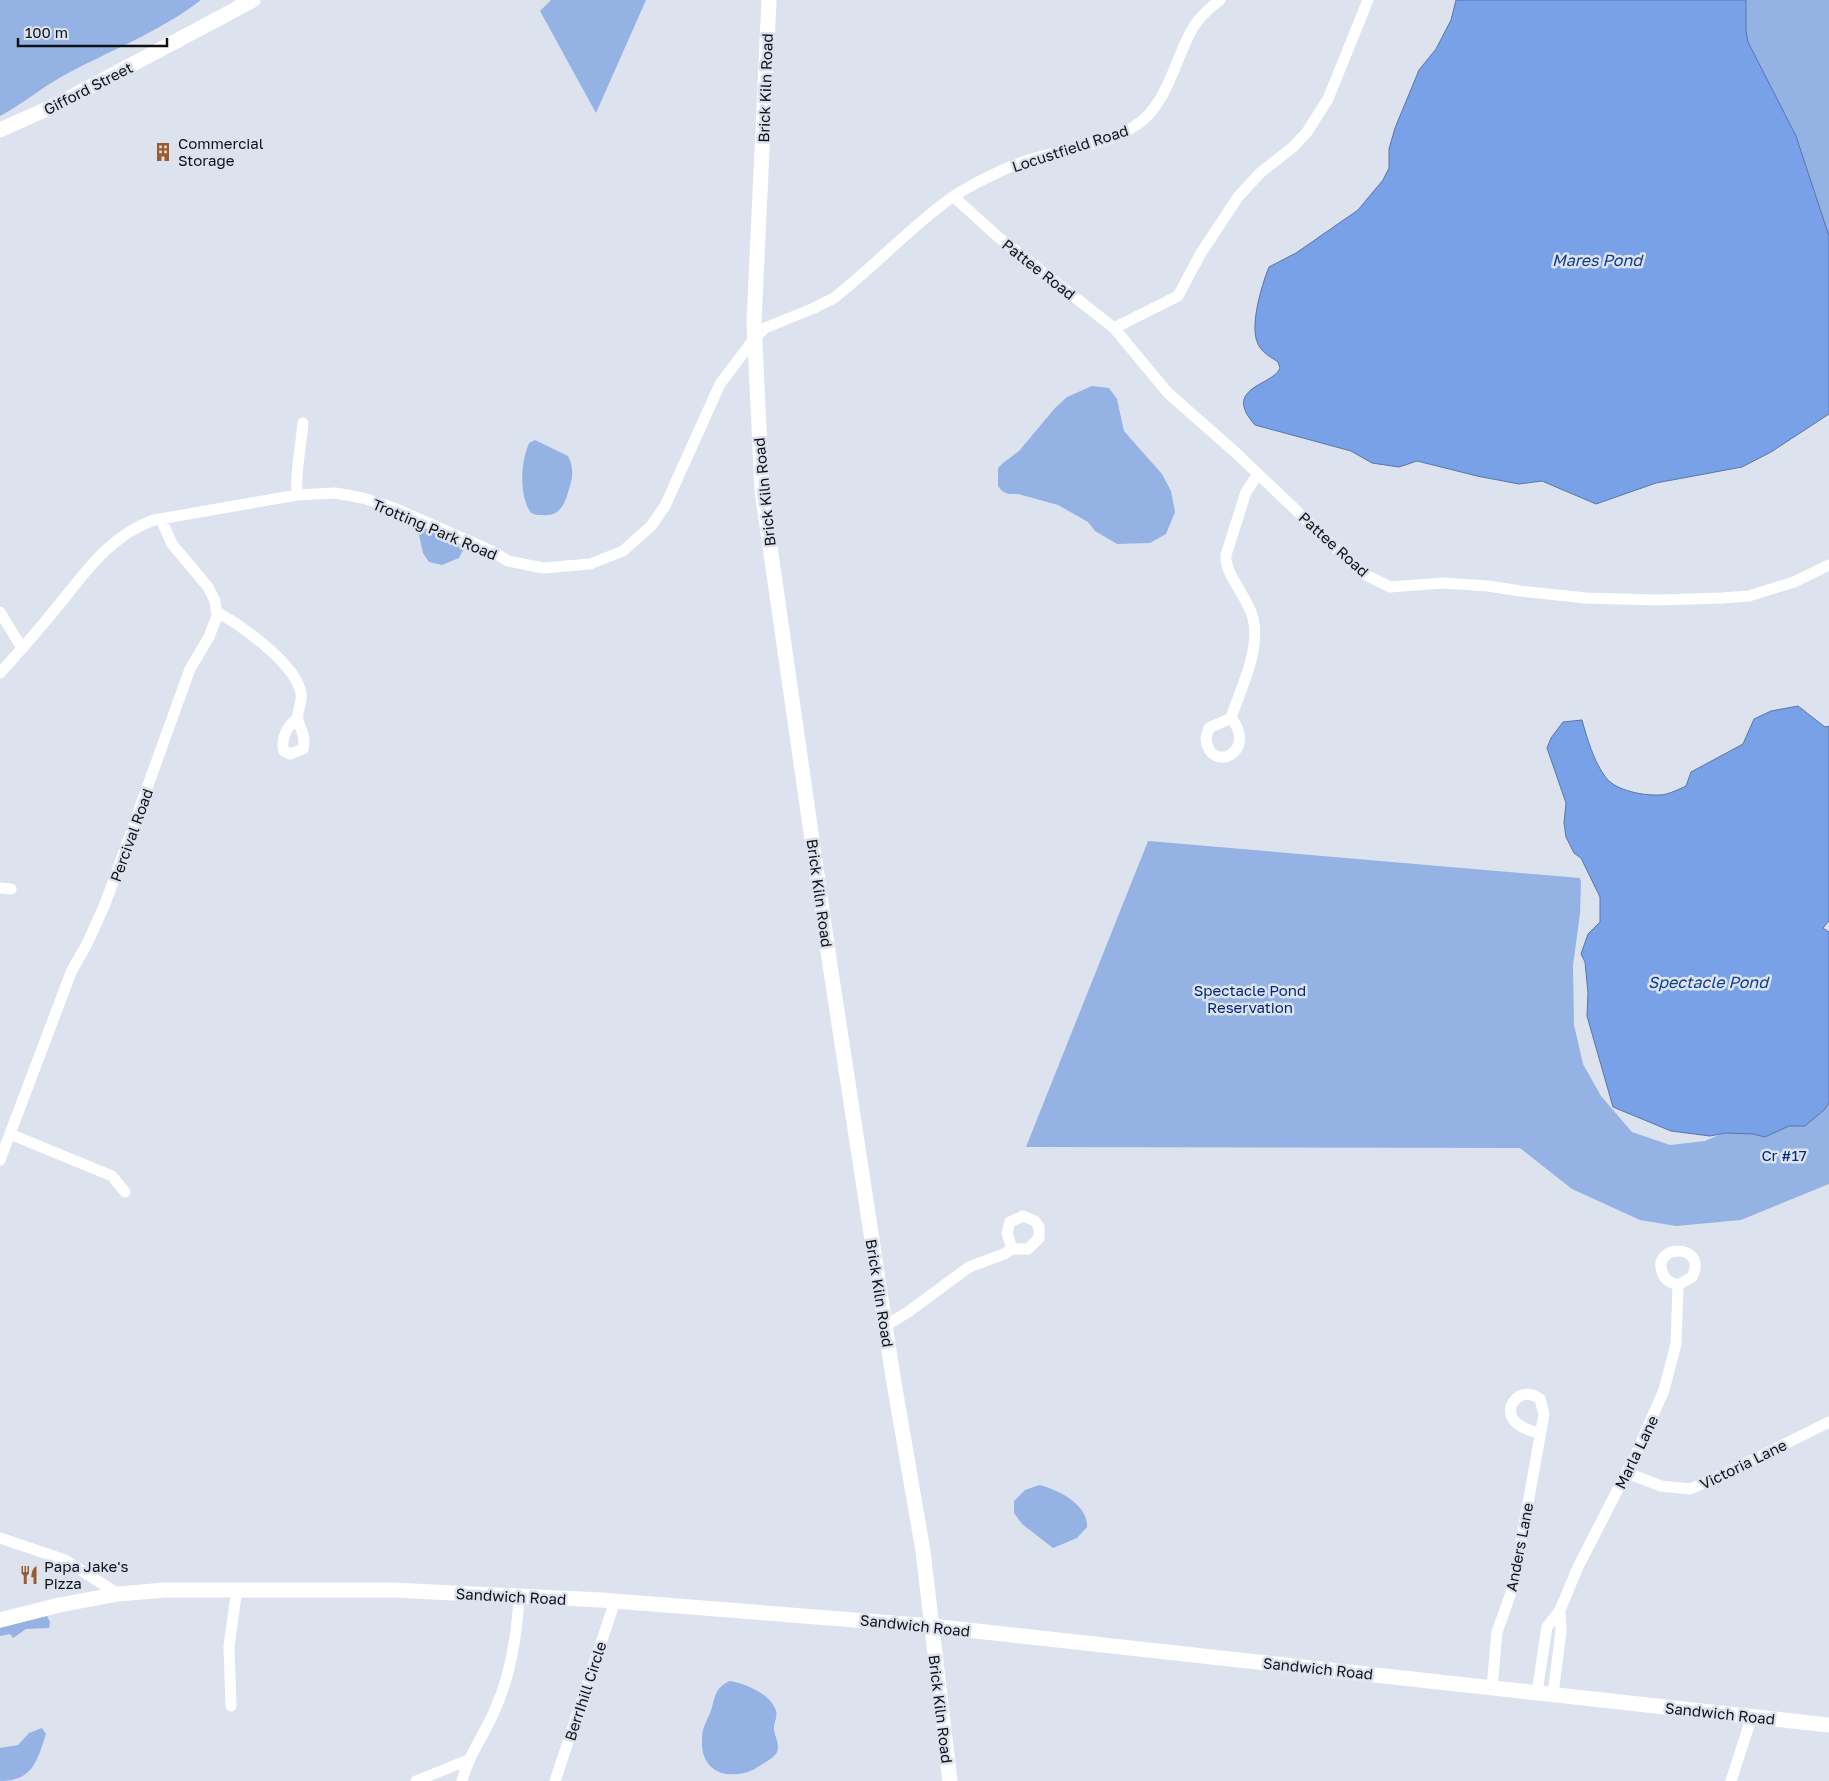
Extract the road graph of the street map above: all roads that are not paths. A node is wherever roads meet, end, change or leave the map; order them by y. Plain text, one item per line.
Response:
1 (253, 0) edge
2 (769, 0) edge
3 (1220, 0) edge
4 (1368, 0) edge
5 (0, 130) edge
6 (954, 197) junction
7 (1114, 328) junction
8 (754, 339) junction
9 (303, 423) dead end
10 (1258, 474) junction
11 (297, 495) junction
12 (161, 519) junction
13 (1829, 565) edge
14 (0, 612) edge
15 (216, 612) junction
16 (22, 648) junction
17 (0, 673) edge
18 (297, 718) dead end
19 (1232, 718) dead end
20 (10, 1134) junction
21 (0, 1160) edge
22 (126, 1192) dead end
23 (1012, 1249) dead end
24 (1678, 1285) dead end
25 (885, 1326) junction
26 (1829, 1422) edge
27 (1540, 1434) dead end
28 (1626, 1473) junction
29 (0, 1538) edge
30 (237, 1589) junction
31 (118, 1594) junction
32 (519, 1596) junction
33 (615, 1601) junction
34 (1560, 1610) junction
35 (0, 1620) edge
36 (931, 1626) junction
37 (1492, 1688) junction
38 (1537, 1692) junction
39 (1553, 1694) junction
40 (231, 1706) dead end
41 (1752, 1716) junction
42 (1829, 1725) edge
43 (468, 1760) junction
44 (416, 1781) edge
45 (462, 1781) edge
46 (556, 1781) edge
47 (950, 1781) edge
48 (1731, 1781) edge

1 - 5 main road, Gifford Street
2 - 8 main road, Brick Kiln Road
3 - 6 street, Locustfield Road
4 - 7 street
6 - 7 street, Pattee Road
6 - 8 street, Locustfield Road
7 - 10 street, Pattee Road
8 - 11 street, Trotting Park Road
8 - 25 main road, Brick Kiln Road
9 - 11 street
10 - 13 street, Pattee Road
10 - 19 street
11 - 12 street, Trotting Park Road
12 - 15 street
12 - 16 street, Trotting Park Road
14 - 16 street
15 - 18 street
15 - 20 street, Percival Road
16 - 17 street, Trotting Park Road
20 - 21 street, Percival Road
20 - 22 street
23 - 25 street
24 - 28 street, Marla Lane
25 - 36 main road, Brick Kiln Road
26 - 28 street, Victoria Lane
27 - 37 street, Anders Lane
28 - 34 street, Marla Lane
29 - 31 street
30 - 31 main road, Sandwich Road
30 - 32 main road, Sandwich Road
30 - 40 street
31 - 35 main road, Sandwich Road
32 - 33 main road, Sandwich Road
32 - 43 street
33 - 36 main road, Sandwich Road
33 - 46 street, BerrIhill Circle
34 - 38 street, Marla Lane
34 - 39 street, Marla Lane
36 - 37 main road, Sandwich Road
36 - 47 main road, Brick Kiln Road
37 - 38 main road, Sandwich Road
38 - 39 main road, Sandwich Road
39 - 41 main road, Sandwich Road
41 - 42 main road, Sandwich Road
41 - 48 street
43 - 44 street
43 - 45 street

